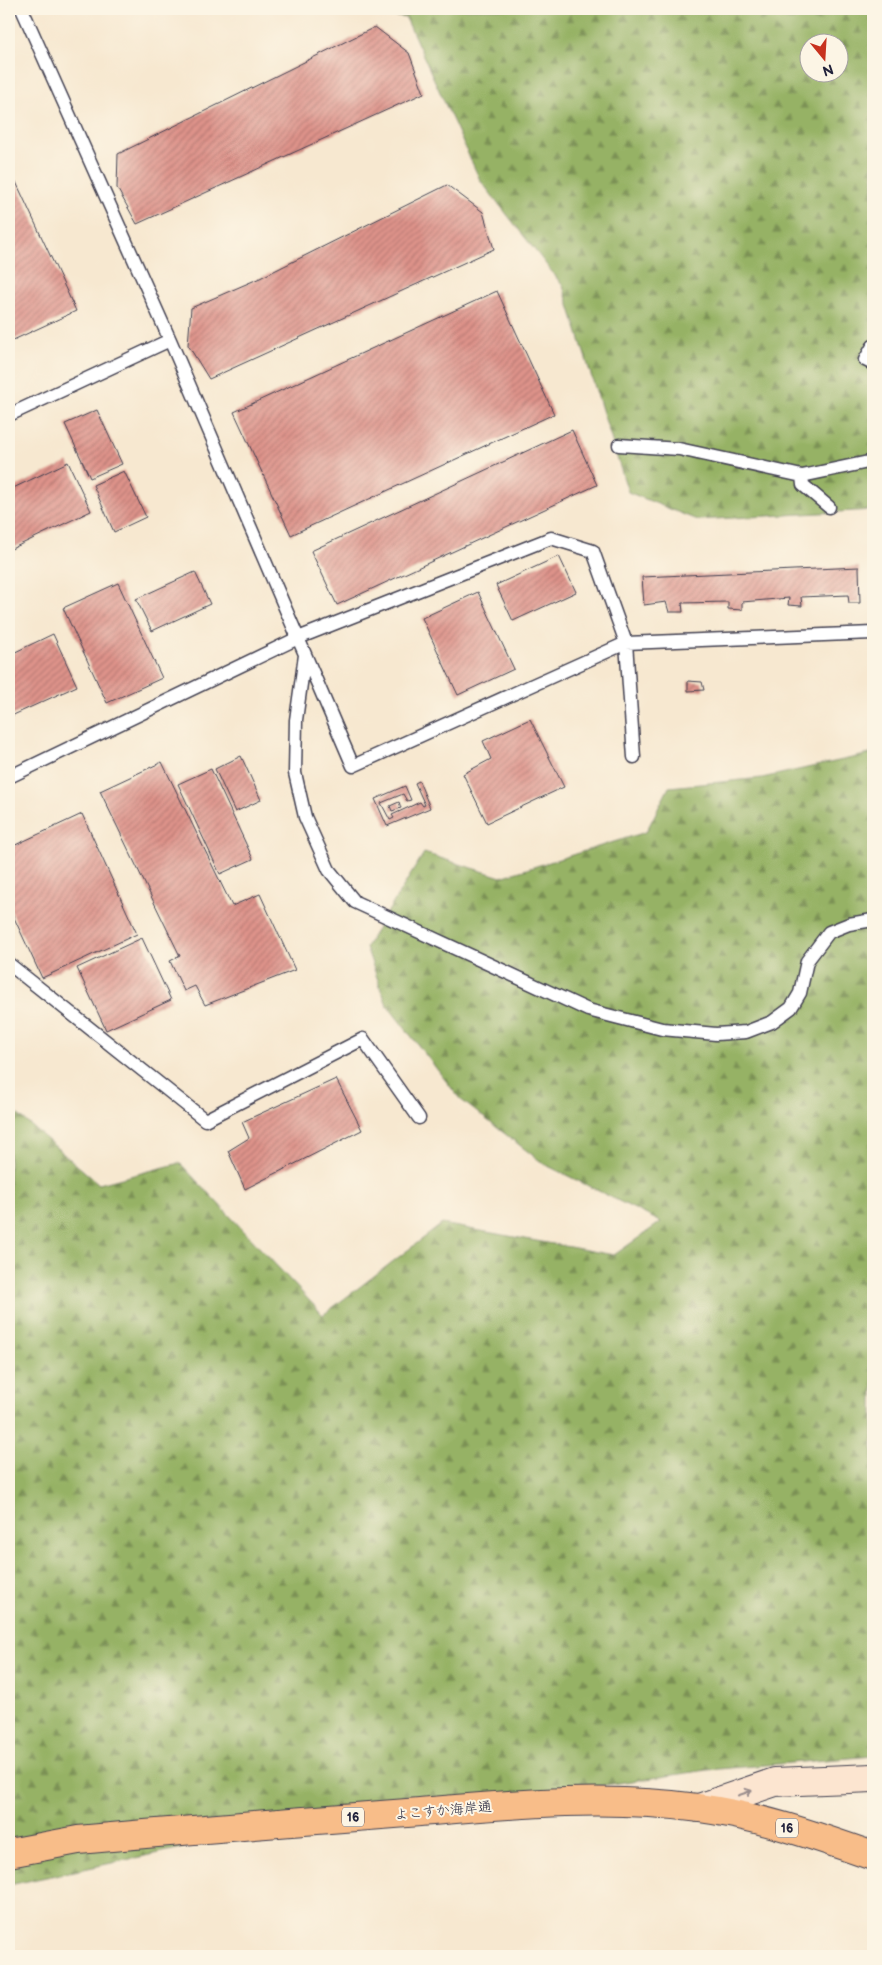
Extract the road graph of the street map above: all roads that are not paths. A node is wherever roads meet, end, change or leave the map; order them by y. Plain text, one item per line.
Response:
1 (22, 9) edge
2 (170, 340) junction
3 (873, 346) edge
4 (873, 364) edge
5 (9, 415) edge
6 (619, 446) dead end
7 (873, 461) edge
8 (802, 476) junction
9 (829, 507) dead end
10 (873, 633) edge
11 (298, 638) junction
12 (626, 643) junction
13 (305, 655) junction
14 (634, 758) dead end
15 (9, 777) edge
16 (873, 920) edge
17 (9, 964) edge
18 (419, 1118) dead end
19 (873, 1778) edge
20 (699, 1808) junction
21 (9, 1853) edge
22 (873, 1856) edge

1 - 2 lane
2 - 5 lane
2 - 11 lane
3 - 4 lane
6 - 8 lane
7 - 8 lane
8 - 9 lane
10 - 12 lane
11 - 12 lane
11 - 13 lane
11 - 15 lane
12 - 13 lane
12 - 14 lane
13 - 16 lane
17 - 18 lane
20 -> 19 main road
20 - 21 highway, よこすか海岸通 / 16
20 - 22 highway, よこすか海岸通 / 16

